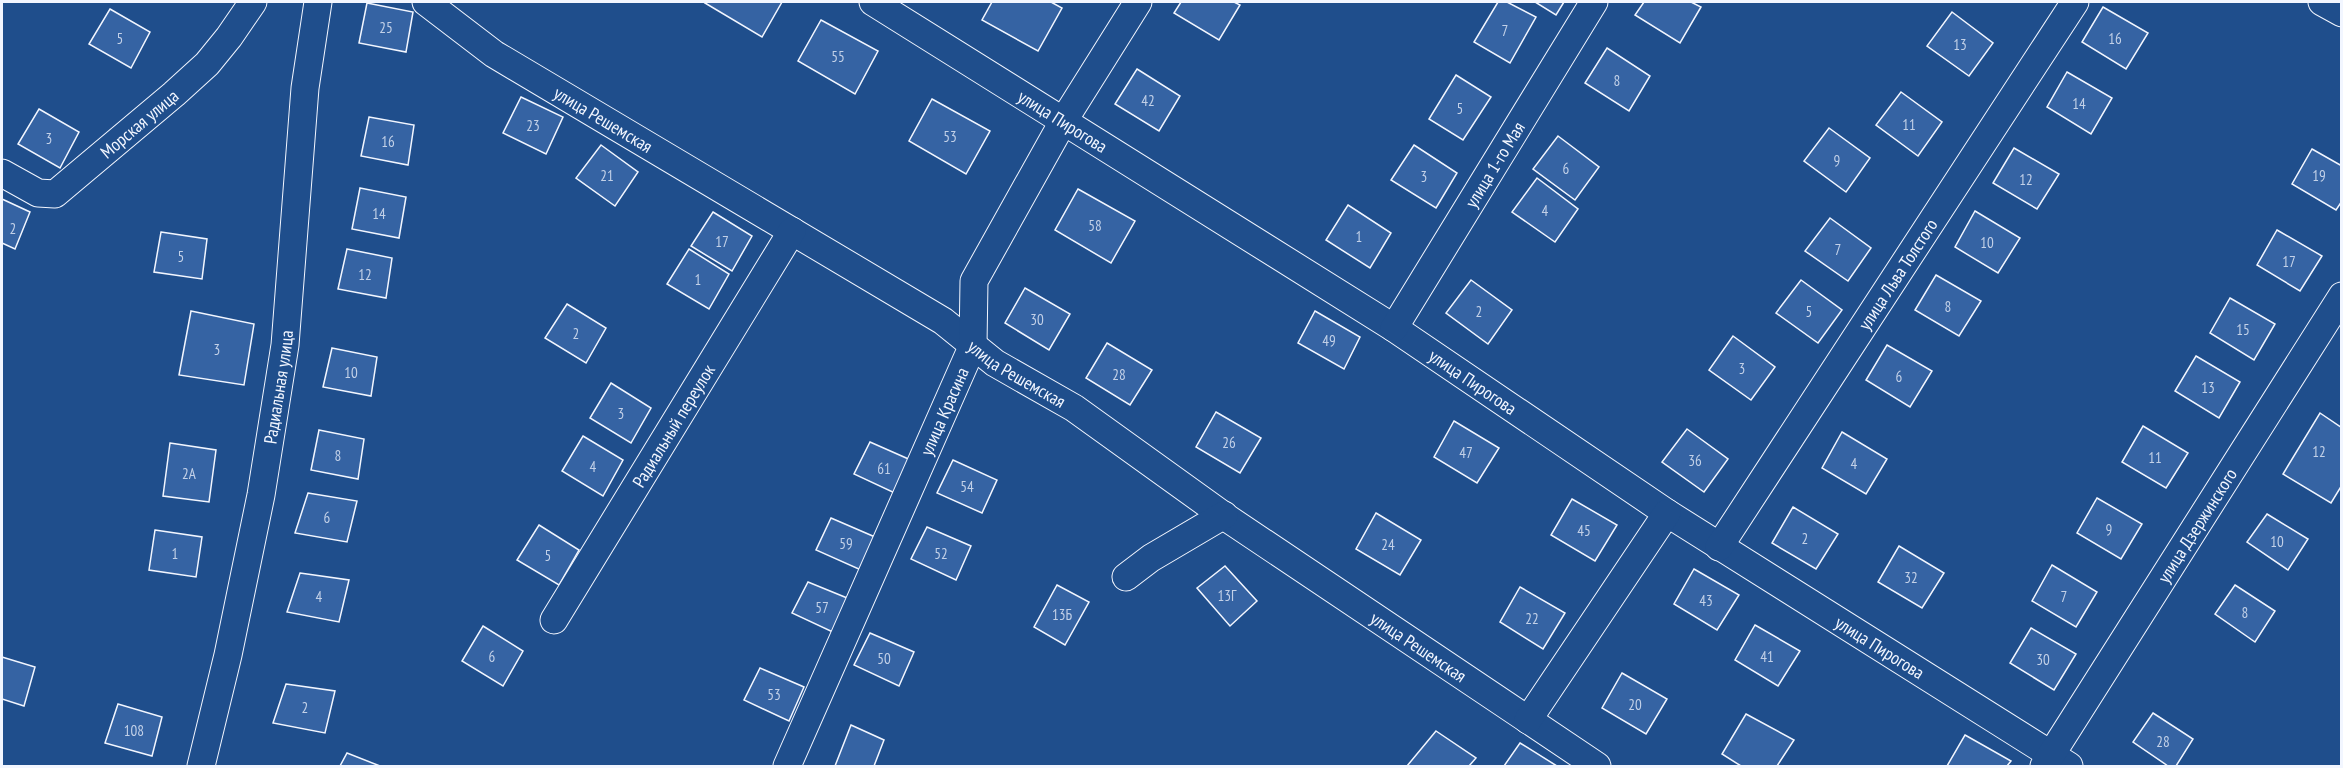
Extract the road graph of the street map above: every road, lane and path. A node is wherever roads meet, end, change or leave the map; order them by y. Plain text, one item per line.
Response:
1 (253, 2) edge
2 (318, 2) edge
3 (426, 2) edge
4 (873, 2) edge
5 (1138, 2) edge
6 (1594, 2) edge
7 (2075, 2) edge
8 (2322, 2) edge
9 (2342, 13) edge
10 (1064, 120) junction
11 (2, 173) edge
12 (792, 231) junction
13 (2342, 296) edge
14 (1394, 328) junction
15 (973, 345) junction
16 (1667, 513) junction
17 (1224, 515) junction
18 (1719, 547) junction
19 (1126, 577) dead end
20 (554, 620) dead end
21 (1528, 720) junction
22 (2055, 763) edge
23 (201, 766) edge
24 (787, 766) edge
25 (1597, 766) edge

1 - 11 street, Морская улица
2 - 23 street, Радиальная улица
3 - 12 street, улица Решемская
4 - 10 street, улица Пирогова
5 - 10 street, улица Красина
6 - 14 street, улица 1-го Мая
7 - 18 street, улица Льва Толстого
8 - 9 street
10 - 14 street, улица Пирогова
10 - 15 street, улица Красина
12 - 15 street, улица Решемская
12 - 20 street, Радиальный переулок
13 - 22 street, улица Дзержинского
14 - 16 street, улица Пирогова
15 - 17 street, улица Решемская
15 - 24 street, улица Красина
16 - 18 street, улица Пирогова
16 - 21 street
17 - 19 street
17 - 21 street, улица Решемская
18 - 22 street, улица Пирогова
21 - 25 street, улица Решемская

